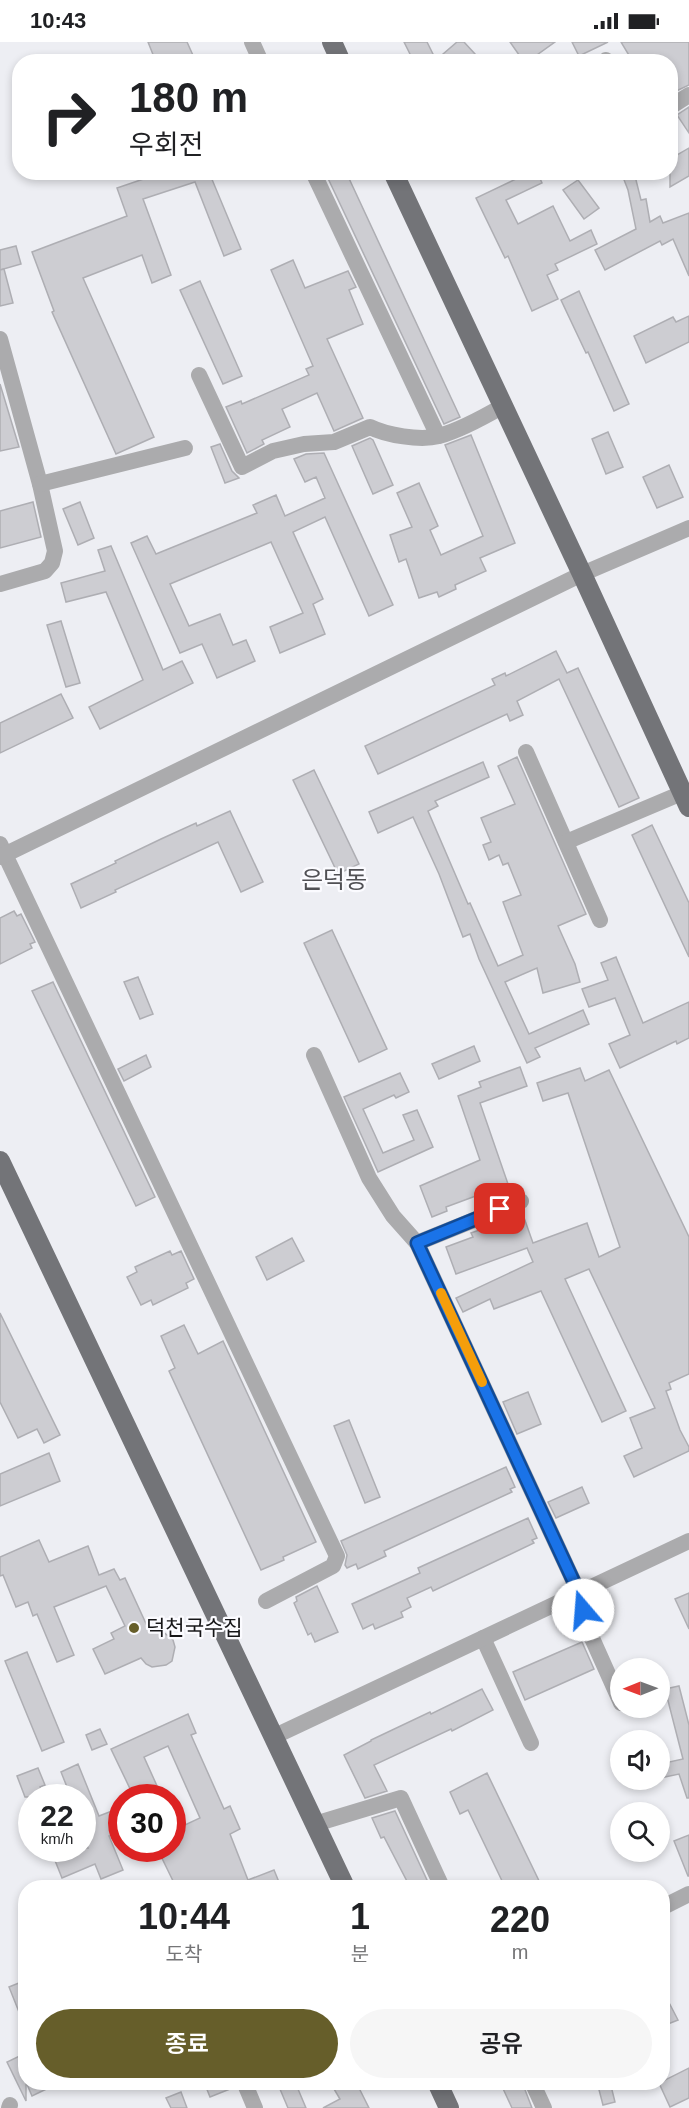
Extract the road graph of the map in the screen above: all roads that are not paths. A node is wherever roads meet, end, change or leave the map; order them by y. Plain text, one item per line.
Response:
1 (317, 180) edge
2 (397, 180) edge
3 (0, 339) edge
4 (199, 375) dead end
5 (503, 406) junction
6 (438, 436) junction
7 (185, 448) dead end
8 (40, 484) junction
9 (689, 528) edge
10 (582, 574) junction
11 (0, 584) edge
12 (526, 752) dead end
13 (686, 800) edge
14 (566, 842) junction
15 (2, 852) edge
16 (600, 920) dead end
17 (314, 1055) dead end
18 (1, 1166) edge
19 (520, 1201) dead end
20 (417, 1243) junction
21 (689, 1541) edge
22 (579, 1593) junction
23 (266, 1601) dead end
24 (483, 1638) junction
25 (610, 1679) edge
26 (273, 1737) junction
27 (531, 1743) dead end
28 (315, 1824) junction
29 (342, 1880) edge
30 (439, 1880) edge
31 (689, 1894) edge
32 (670, 1904) edge
33 (247, 2090) edge
34 (441, 2090) edge
35 (536, 2090) edge
36 (255, 2108) edge
37 (449, 2108) edge
38 (544, 2108) edge

1 - 6 street
2 - 5 main road
3 - 8 street
4 - 6 street
5 - 6 street
5 - 10 main road
7 - 8 street
8 - 11 street
9 - 10 street
10 - 13 main road
10 - 15 street
12 - 14 street
13 - 14 street
14 - 16 street
15 - 23 street
17 - 20 street
18 - 26 main road
19 - 20 street
20 - 22 street
21 - 22 street
22 - 24 street
22 - 25 street
24 - 26 street
24 - 27 street
26 - 28 main road
28 - 29 main road
28 - 30 street
31 - 32 street
33 - 36 street
34 - 37 main road
35 - 38 street

